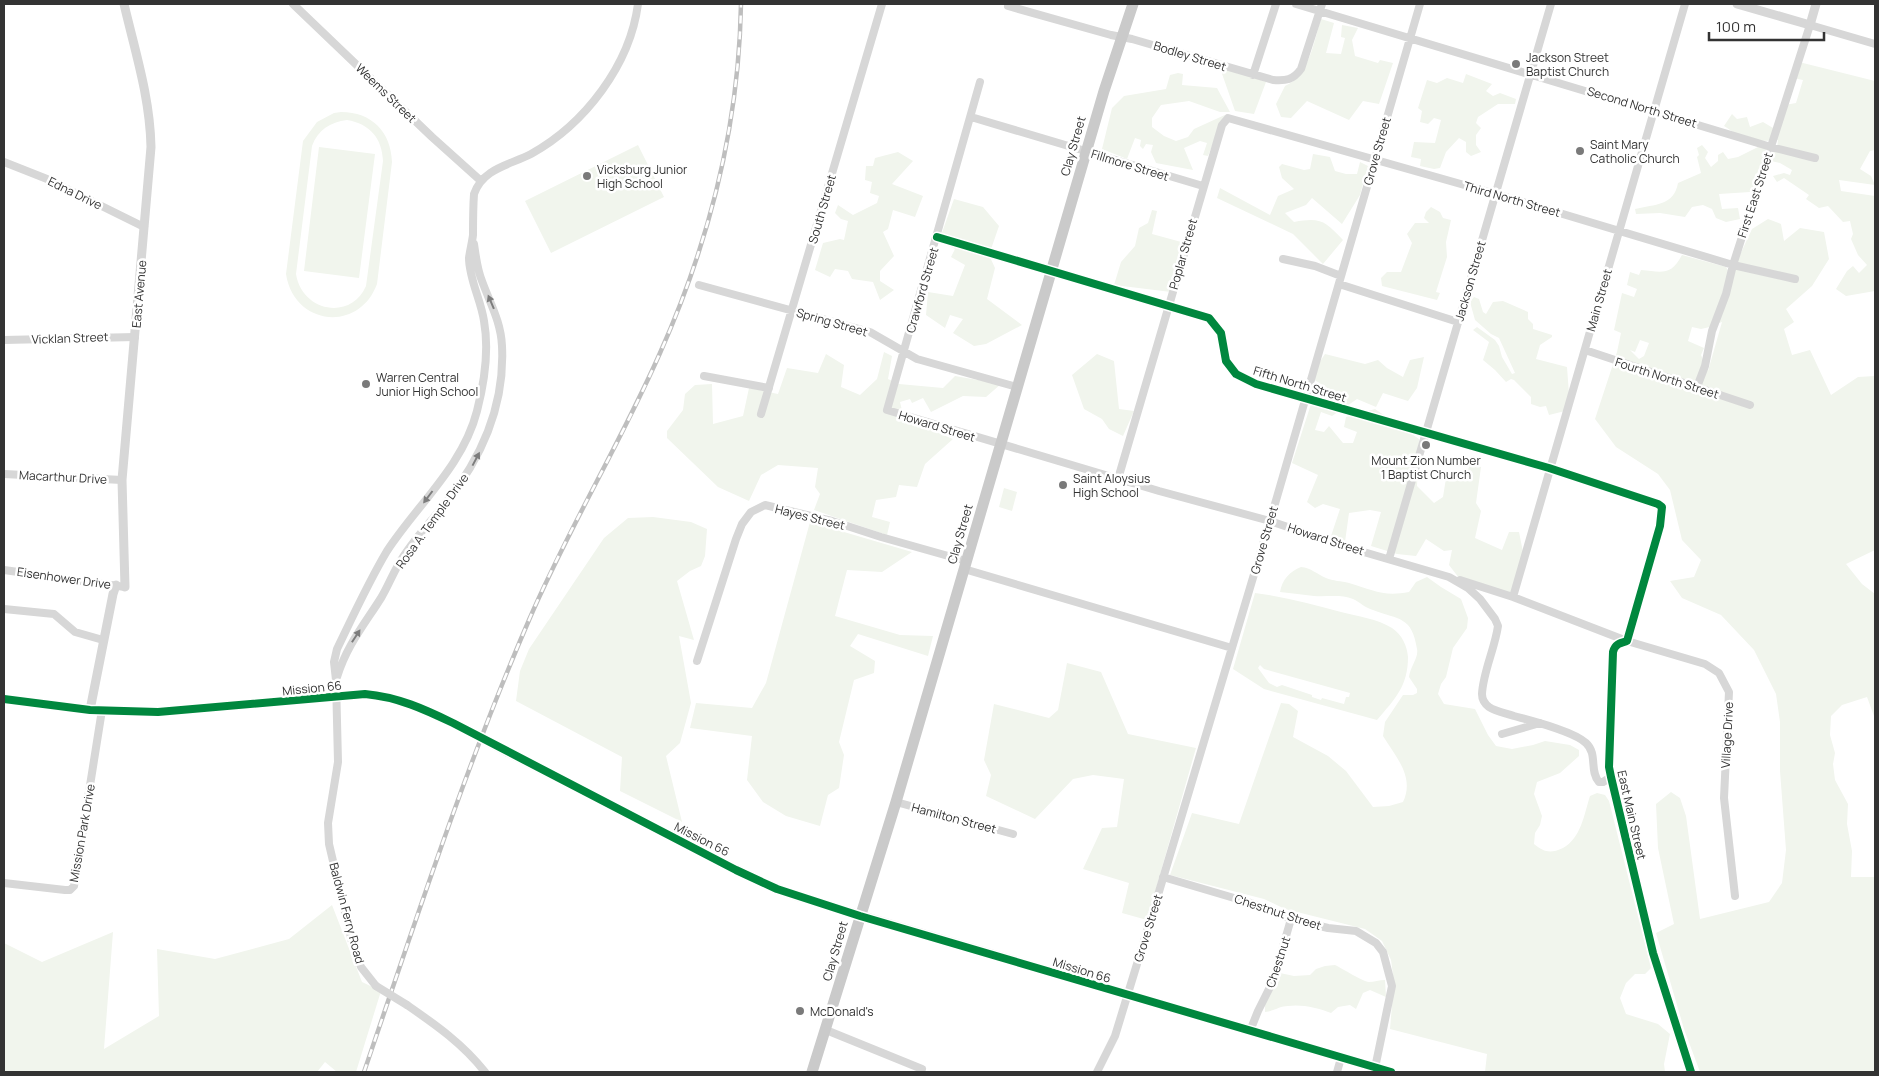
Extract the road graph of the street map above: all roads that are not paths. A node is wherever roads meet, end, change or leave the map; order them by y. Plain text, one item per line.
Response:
1 (124, 4) edge
2 (293, 4) edge
3 (638, 4) edge
4 (882, 4) edge
5 (1133, 4) edge
6 (1276, 4) edge
7 (1296, 4) edge
8 (1420, 4) edge
9 (1551, 4) edge
10 (1685, 4) edge
11 (1737, 4) edge
12 (1816, 4) edge
13 (1008, 6) dead end
14 (1321, 7) edge
15 (1810, 25) junction
16 (1121, 37) junction
17 (1410, 38) junction
18 (1875, 44) edge
19 (1530, 74) junction
20 (1253, 75) junction
21 (980, 82) dead end
22 (1653, 110) junction
23 (971, 116) junction
24 (1228, 118) joint
25 (1771, 147) junction
26 (1086, 152) junction
27 (1815, 158) dead end
28 (1375, 159) junction
29 (4, 162) edge
30 (481, 181) junction
31 (1203, 186) junction
32 (1496, 194) junction
33 (144, 227) junction
34 (1618, 230) junction
35 (473, 237) junction
36 (937, 237) junction
37 (1283, 259) dead end
38 (1732, 265) junction
39 (1051, 271) junction
40 (1341, 276) junction
41 (1795, 279) dead end
42 (1339, 284) junction
43 (699, 285) dead end
44 (1168, 306) junction
45 (792, 310) junction
46 (1458, 322) junction
47 (135, 337) junction
48 (4, 340) edge
49 (1584, 350) junction
50 (904, 352) junction
51 (704, 376) dead end
52 (1017, 387) junction
53 (1697, 387) junction
54 (769, 388) junction
55 (1305, 398) junction
56 (1750, 405) dead end
57 (887, 410) joint
58 (761, 414) dead end
59 (1425, 433) junction
60 (1000, 445) junction
61 (1549, 468) junction
62 (4, 474) edge
63 (1118, 479) junction
64 (122, 480) junction
65 (1662, 507) joint
66 (1270, 521) junction
67 (1388, 559) junction
68 (965, 565) junction
69 (4, 570) edge
70 (1449, 577) junction
71 (121, 586) junction
72 (1512, 597) junction
73 (4, 609) edge
74 (103, 640) junction
75 (1627, 641) junction
76 (1232, 648) junction
77 (697, 661) dead end
78 (336, 680) junction
79 (336, 696) junction
80 (4, 699) edge
81 (90, 710) junction
82 (102, 710) junction
83 (1540, 723) junction
84 (1502, 734) dead end
85 (1610, 777) junction
86 (896, 802) junction
87 (1013, 834) dead end
88 (1163, 877) junction
89 (4, 883) edge
90 (1734, 896) dead end
91 (860, 916) junction
92 (1292, 919) junction
93 (1127, 995) junction
94 (826, 1030) junction
95 (1250, 1031) junction
96 (1341, 1058) junction
97 (1375, 1068) junction
98 (922, 1069) dead end
99 (485, 1072) edge
100 (812, 1072) edge
101 (1097, 1072) edge
102 (1337, 1072) edge
103 (1391, 1072) edge
104 (1692, 1072) edge

1 - 33 street, East Avenue
2 - 30 street, Weems Street
3 - 30 street
4 - 45 street, South Street
5 - 16 main road, Clay Street
6 - 20 street
7 - 14 street, Second North Street
8 - 17 street, Grove Street
9 - 19 street, Jackson Street
10 - 22 street, Main Street
11 - 15 street
12 - 15 street, First East Street
13 - 16 street, Bodley Street
14 - 17 street, Second North Street
14 - 20 street, Bodley Street
15 - 18 street
15 - 25 street, First East Street
16 - 20 street, Bodley Street
16 - 26 main road, Clay Street
17 - 19 street, Second North Street
17 - 28 street, Grove Street
19 - 22 street, Second North Street
19 - 32 street, Jackson Street
21 - 23 street, Crawford Street
22 - 25 street, Second North Street
22 - 34 street, Main Street
23 - 26 street, Fillmore Street
23 - 36 street, Crawford Street
24 - 28 street, Third North Street
24 - 31 street, Poplar Street
25 - 27 street, Second North Street
25 - 38 street, First East Street
26 - 31 street, Fillmore Street
26 - 39 main road, Clay Street
28 - 32 street, Third North Street
28 - 40 street, Grove Street
29 - 33 street, Edna Drive
30 - 35 street, Rosa A. Temple Drive
31 - 44 street, Poplar Street
32 - 34 street, Third North Street
32 - 46 street, Jackson Street
33 - 47 street, East Avenue
34 - 38 street, Third North Street
34 - 49 street, Main Street
35 -> 78 street, Rosa A. Temple Drive
78 -> 35 street, Rosa A. Temple Drive
36 - 39 street, Fifth North Street
36 - 50 street, Crawford Street
37 - 40 street
38 - 41 street, Third North Street
38 - 53 street, First East Street
39 - 44 street, Fifth North Street
39 - 52 main road, Clay Street
40 - 42 street, Grove Street
42 - 46 street
42 - 55 street, Grove Street
43 - 45 street, Spring Street
44 - 55 street, Fifth North Street
44 - 63 street, Poplar Street
45 - 50 street, Spring Street
45 - 54 street, South Street
46 - 59 street, Jackson Street
47 - 48 street, Vicklan Street
47 - 64 street, East Avenue
49 - 53 street, Fourth North Street
49 - 61 street, Main Street
50 - 52 street, Spring Street
50 - 57 street, Crawford Street
51 - 54 street
52 - 60 main road, Clay Street
53 - 56 street, Fourth North Street
54 - 58 street, South Street
55 - 59 street, Fifth North Street
55 - 66 street, Grove Street
57 - 60 street, Howard Street
59 - 61 street, Fifth North Street
59 - 67 street, Jackson Street
60 - 63 street, Howard Street
60 - 68 main road, Clay Street
61 - 65 street, Fifth North Street
61 - 72 street, Main Street
62 - 64 street, Macarthur Drive
63 - 66 street, Howard Street
64 - 71 street, East Avenue
65 - 75 street, East Main Street
66 - 67 street, Howard Street
66 - 76 street, Grove Street
67 - 70 street, Howard Street
68 - 76 street, Hayes Street
68 - 77 street, Hayes Street
68 - 86 main road, Clay Street
69 - 71 street, Eisenhower Drive
70 - 72 street
70 - 83 street, Howard Street
71 - 74 street, East Avenue
72 - 75 street
73 - 74 street
74 - 81 street, East Avenue
75 - 85 street, East Main Street
75 - 90 street, Village Drive
76 - 88 street, Grove Street
78 - 79 street, Rosa A. Temple Drive
79 - 82 street, Mission 66
79 - 91 street, Mission 66, bridge
79 - 99 street, Baldwin Ferry Road, bridge
80 - 81 street, Mission 66
81 - 82 street, Mission 66
82 - 89 street, Mission Park Drive
83 - 84 street
83 - 85 street, Howard Street
85 - 104 street, East Main Street
86 - 87 street, Hamilton Street
86 - 91 main road, Clay Street
88 - 92 street, Chestnut Street
88 - 93 street, Grove Street
91 - 93 street, Mission 66
91 - 94 main road, Clay Street
92 - 95 street, Chestnut
92 - 97 street, Chestnut Street
93 - 95 street, Mission 66
93 - 101 street, Grove Street
94 - 98 street
94 - 100 main road, Clay Street
95 - 96 street, Mission 66
96 - 97 street, Mission 66
96 - 102 street
97 - 103 street, Mission 66

